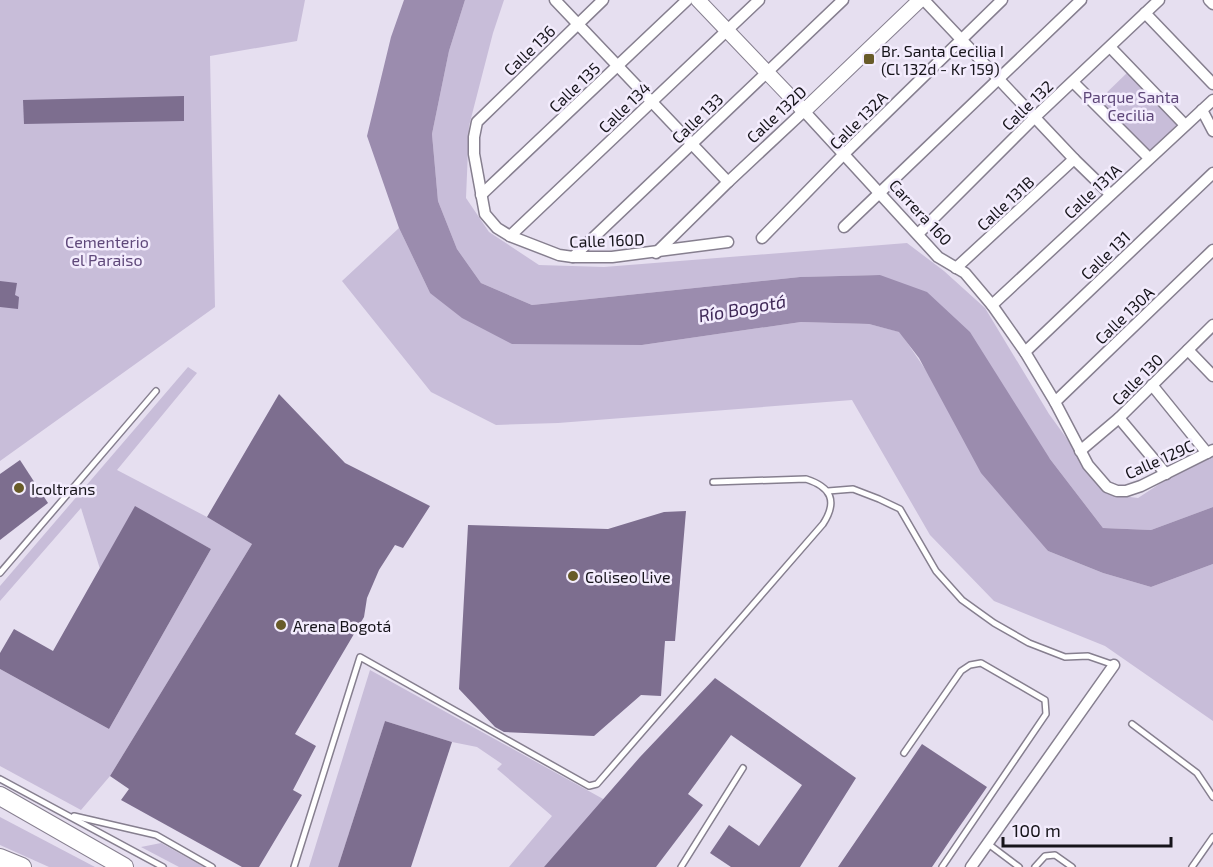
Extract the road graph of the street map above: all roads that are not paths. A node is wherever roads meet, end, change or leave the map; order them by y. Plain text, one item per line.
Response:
1 (555, 0) edge
2 (603, 0) edge
3 (687, 0) edge
4 (698, 0) edge
5 (759, 0) edge
6 (843, 0) edge
7 (922, 0) edge
8 (1002, 0) edge
9 (1080, 0) edge
10 (1159, 0) edge
11 (1209, 0) edge
12 (1213, 4) edge
13 (1145, 14) junction
14 (578, 24) junction
15 (727, 30) junction
16 (961, 39) junction
17 (1110, 47) junction
18 (618, 66) junction
19 (767, 72) junction
20 (999, 79) junction
21 (1073, 82) junction
22 (1213, 84) edge
23 (1213, 100) edge
24 (652, 102) junction
25 (1202, 110) junction
26 (804, 111) junction
27 (1035, 117) junction
28 (477, 122) joint
29 (1185, 125) junction
30 (1213, 131) edge
31 (692, 144) junction
32 (844, 154) junction
33 (1074, 159) junction
34 (1149, 159) junction
35 (1211, 180) edge
36 (728, 182) junction
37 (880, 193) junction
38 (1110, 194) junction
39 (481, 195) junction
40 (844, 227) dead end
41 (918, 234) junction
42 (510, 236) junction
43 (762, 238) dead end
44 (728, 242) dead end
45 (1213, 250) edge
46 (656, 253) junction
47 (573, 257) junction
48 (956, 268) junction
49 (992, 305) junction
50 (1213, 325) edge
51 (1188, 350) junction
52 (1025, 352) junction
53 (1213, 376) edge
54 (1152, 385) junction
55 (156, 391) dead end
56 (1055, 402) junction
57 (1119, 418) junction
58 (1080, 451) junction
59 (1210, 452) edge
60 (1166, 474) junction
61 (713, 482) dead end
62 (828, 490) junction
63 (1117, 491) joint
64 (0, 573) edge
65 (1114, 665) joint
66 (1132, 724) dead end
67 (904, 753) dead end
68 (743, 768) dead end
69 (0, 779) edge
70 (0, 796) edge
71 (1213, 797) edge
72 (68, 814) junction
73 (1213, 837) edge
74 (987, 843) junction
75 (0, 858) edge
76 (22, 867) edge
77 (124, 867) edge
78 (162, 867) edge
79 (212, 867) edge
80 (294, 867) edge
81 (681, 867) edge
82 (942, 867) edge
83 (971, 867) edge
84 (1019, 867) edge
85 (1035, 867) edge
86 (1072, 867) edge
87 (1192, 867) edge

1 - 14 street
2 - 14 street, Calle 136
3 - 18 street, Calle 135
4 - 15 street, Carrera 160
5 - 15 street, Calle 134
6 - 19 street, Calle 133
7 - 16 street
7 - 26 street, Calle 132D
8 - 16 street, Calle 132A
9 - 20 street
10 - 13 street, Calle 132
11 - 12 street
13 - 17 street, Calle 132
13 - 22 street
14 - 18 street
14 - 28 street, Calle 136
15 - 19 street, Carrera 160
15 - 24 street, Calle 134
16 - 20 street
16 - 32 street, Calle 132A
17 - 21 street, Calle 132
17 - 29 street
18 - 24 street
18 - 39 street, Calle 135
19 - 26 street, Carrera 160
19 - 31 street, Calle 133
20 - 27 street
20 - 37 street
21 - 27 street, Calle 132
21 - 34 street
23 - 25 street, Calle 131A
24 - 31 street
24 - 42 street, Calle 134
25 - 29 street, Calle 131A
25 - 30 street
26 - 32 street, Carrera 160
26 - 36 street, Calle 132D
27 - 33 street
27 - 41 street, Calle 132
28 - 39 street, Calle 160D
29 - 34 street, Calle 131A
31 - 36 street
31 - 47 street, Calle 133
32 - 37 street, Carrera 160
32 - 43 street, Calle 132A
33 - 38 street
33 - 48 street, Calle 131B
34 - 38 street, Calle 131A
35 - 52 street, Calle 131
36 - 46 street, Calle 132D
37 - 40 street
37 - 41 street, Carrera 160
38 - 49 street, Calle 131A
39 - 42 street, Calle 160D
41 - 48 street, Carrera 160
42 - 47 street, Calle 160D
44 - 46 street, Calle 160D
45 - 56 street, Calle 130A
46 - 47 street, Calle 160D
48 - 49 street, Carrera 160
49 - 52 street, Carrera 160
50 - 51 street, Calle 130
51 - 53 street
51 - 54 street, Calle 130
52 - 56 street, Carrera 160
54 - 57 street, Calle 130
54 - 59 street
55 - 64 lane
56 - 58 street, Carrera 160
57 - 58 street, Calle 130
57 - 60 street
58 - 63 street, Carrera 160
59 - 60 street, Calle 129C
60 - 63 street, Calle 129C
61 - 62 lane
62 - 65 lane
62 - 80 lane
65 - 74 street
66 - 71 lane
67 - 82 lane
68 - 81 lane
69 - 72 lane
70 - 77 highway
72 - 78 lane
72 - 79 lane
73 - 87 lane
74 - 83 street
74 - 84 lane
75 - 76 highway
85 - 86 lane

